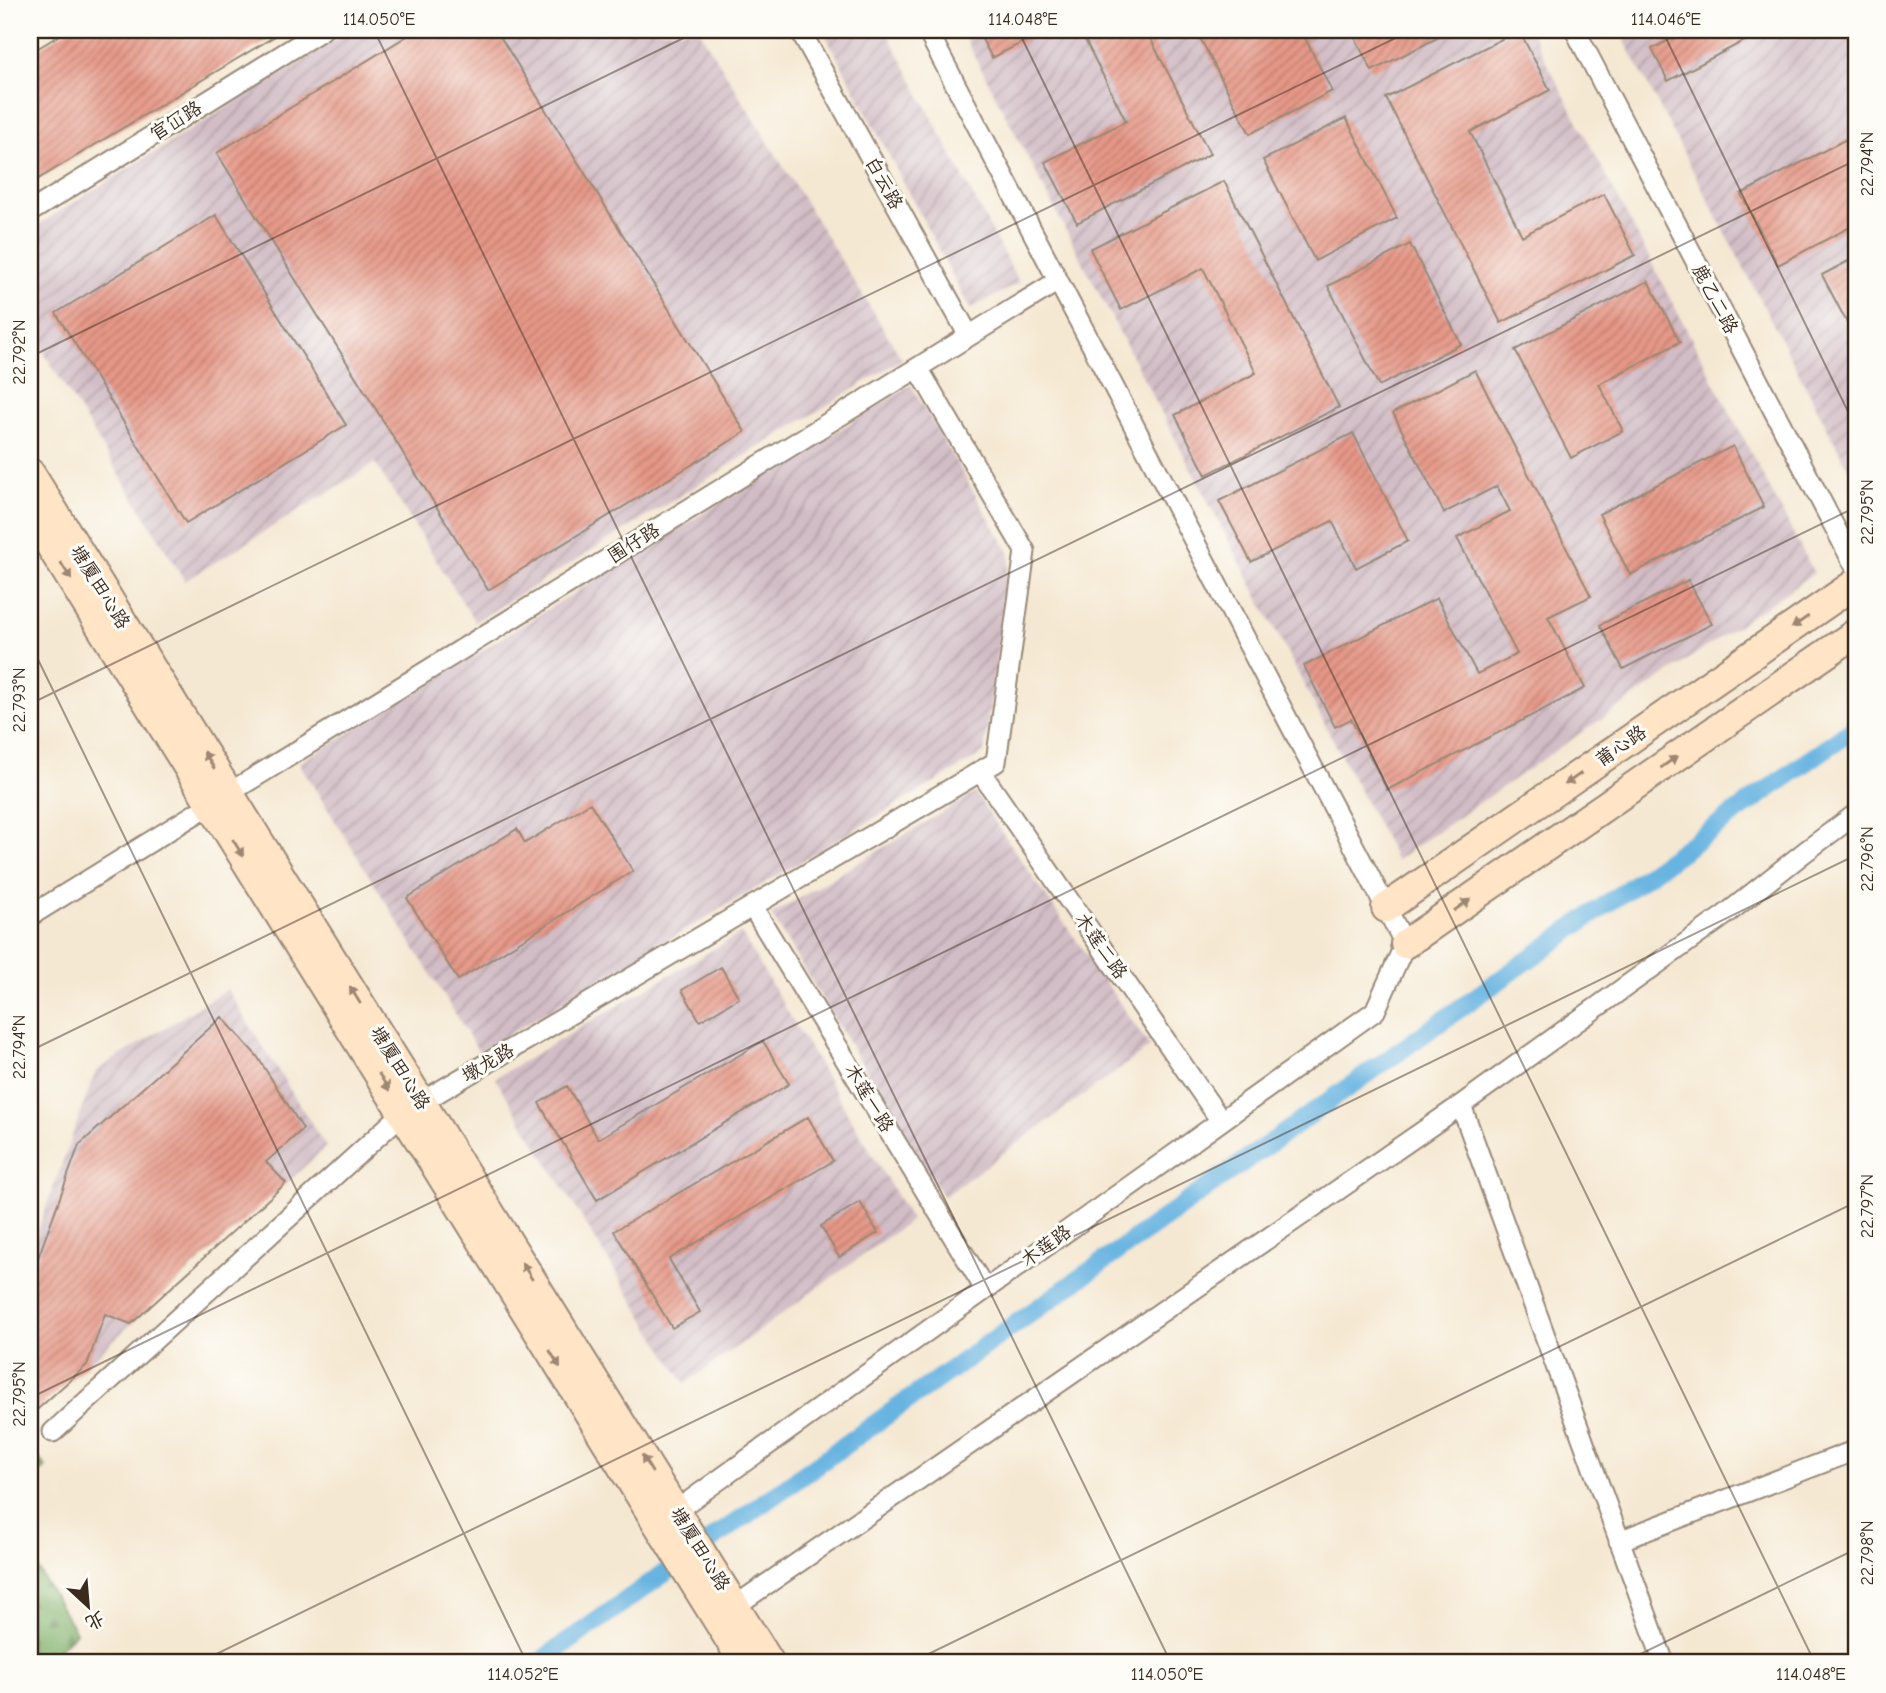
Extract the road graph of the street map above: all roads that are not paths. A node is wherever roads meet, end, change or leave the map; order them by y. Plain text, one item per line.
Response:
1 (322, 30) edge
2 (800, 30) edge
3 (926, 30) edge
4 (1575, 30) edge
5 (30, 212) edge
6 (1058, 281) junction
7 (969, 336) junction
8 (918, 368) junction
9 (30, 473) edge
10 (30, 513) edge
11 (1856, 568) edge
12 (1856, 583) edge
13 (1856, 632) edge
14 (980, 771) junction
15 (220, 798) junction
16 (1856, 814) edge
17 (752, 906) junction
18 (1387, 908) junction
19 (30, 916) edge
20 (1405, 944) junction
21 (1461, 1105) junction
22 (412, 1108) junction
23 (1221, 1121) junction
24 (985, 1289) junction
25 (53, 1432) dead end
26 (1856, 1450) edge
27 (667, 1517) junction
28 (1619, 1541) junction
29 (718, 1601) junction
30 (744, 1663) edge
31 (770, 1663) edge
32 (1664, 1663) edge

1 - 5 street, 官冚路
2 - 7 street, 白云路
3 - 6 street
4 - 11 street, 鹿乙二路
6 - 7 street, 围仔路
6 - 18 street
7 - 8 street, 围仔路
8 - 14 street
8 - 15 street, 围仔路
15 -> 9 main road, 塘厦田心路
10 -> 15 main road, 塘厦田心路
12 -> 18 main road, 莆心路
20 -> 13 main road
14 - 17 street, 墩龙路
14 - 23 street, 木莲二路
15 - 19 street, 围仔路
15 - 22 main road, 塘厦田心路
16 - 21 street
17 - 22 street, 墩龙路
17 - 24 street, 木莲一路
18 - 20 street
20 - 23 street, 木莲路
21 - 28 street
21 - 29 street
22 - 25 street, 墩龙路
22 - 27 main road, 塘厦田心路
23 - 24 street, 木莲路
24 - 27 street, 木莲路
26 - 28 street
27 - 29 main road, 塘厦田心路
28 - 32 street
29 - 30 main road, 塘厦田心路
29 - 31 main road, 塘厦田心路

